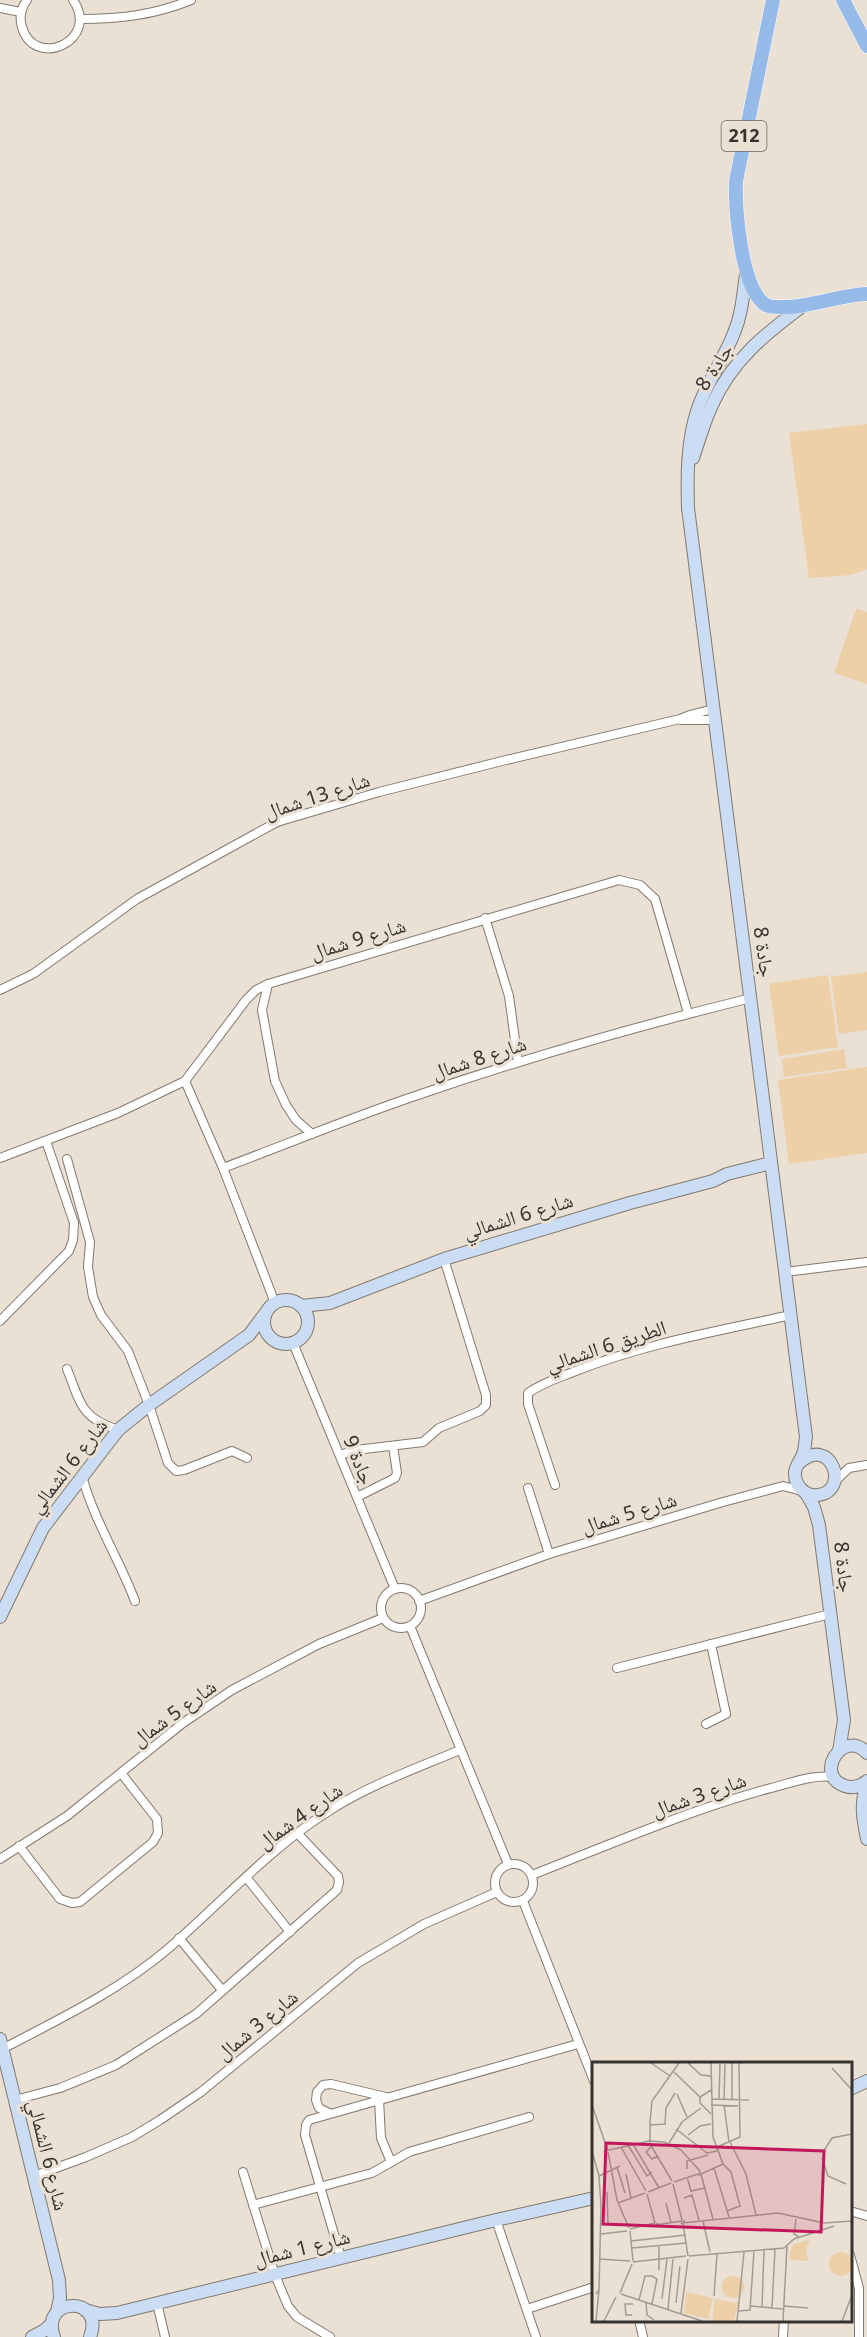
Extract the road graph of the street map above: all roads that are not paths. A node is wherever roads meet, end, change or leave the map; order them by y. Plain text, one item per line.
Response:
1 (27, 0) edge
2 (73, 0) edge
3 (191, 0) edge
4 (773, 0) edge
5 (843, 0) edge
6 (0, 8) edge
7 (21, 12) junction
8 (80, 19) junction
9 (867, 46) edge
10 (746, 274) junction
11 (867, 294) edge
12 (804, 305) junction
13 (687, 473) junction
14 (713, 714) junction
15 (485, 918) junction
16 (268, 984) junction
17 (0, 990) edge
18 (751, 998) junction
19 (688, 1013) junction
20 (518, 1062) junction
21 (186, 1081) junction
22 (312, 1134) junction
23 (46, 1141) junction
24 (1, 1156) edge
25 (67, 1159) dead end
26 (223, 1168) junction
27 (772, 1168) junction
28 (444, 1259) junction
29 (867, 1262) edge
30 (785, 1272) junction
31 (339, 1300) junction
32 (275, 1303) junction
33 (301, 1306) junction
34 (791, 1315) junction
35 (264, 1316) junction
36 (0, 1321) edge
37 (308, 1327) junction
38 (270, 1338) junction
39 (293, 1343) junction
40 (231, 1347) junction
41 (67, 1369) dead end
42 (149, 1405) junction
43 (118, 1430) junction
44 (806, 1437) junction
45 (393, 1446) junction
46 (339, 1455) junction
47 (824, 1457) junction
48 (247, 1458) dead end
49 (798, 1464) junction
50 (867, 1465) edge
51 (849, 1468) junction
52 (82, 1476) junction
53 (555, 1485) dead end
54 (833, 1485) junction
55 (783, 1486) junction
56 (528, 1488) dead end
57 (805, 1492) junction
58 (357, 1497) junction
59 (819, 1525) junction
60 (549, 1554) junction
61 (395, 1589) junction
62 (135, 1601) dead end
63 (419, 1601) junction
64 (830, 1614) junction
65 (0, 1617) edge
66 (383, 1618) junction
67 (410, 1626) junction
68 (711, 1644) junction
69 (617, 1668) dead end
70 (844, 1720) junction
71 (706, 1724) dead end
72 (460, 1750) junction
73 (839, 1751) junction
74 (866, 1751) edge
75 (832, 1762) junction
76 (121, 1773) junction
77 (811, 1778) junction
78 (838, 1781) junction
79 (867, 1782) edge
80 (861, 1813) junction
81 (298, 1834) junction
82 (867, 1839) edge
83 (19, 1846) junction
84 (0, 1859) edge
85 (508, 1864) junction
86 (532, 1875) junction
87 (246, 1877) junction
88 (497, 1892) junction
89 (523, 1901) junction
90 (290, 1932) junction
91 (179, 1938) junction
92 (222, 1990) junction
93 (1, 2044) edge
94 (578, 2044) junction
95 (592, 2076) edge
96 (867, 2081) edge
97 (852, 2088) edge
98 (383, 2098) junction
99 (15, 2100) junction
100 (329, 2113) junction
101 (529, 2117) dead end
102 (391, 2162) junction
103 (243, 2172) dead end
104 (34, 2176) junction
105 (321, 2187) junction
106 (592, 2198) edge
107 (253, 2205) junction
108 (852, 2212) edge
109 (867, 2216) edge
110 (496, 2220) junction
111 (341, 2258) junction
112 (275, 2275) junction
113 (854, 2279) edge
114 (59, 2280) junction
115 (592, 2288) edge
116 (157, 2303) junction
117 (82, 2308) junction
118 (527, 2309) junction
119 (117, 2313) junction
120 (54, 2318) junction
121 (639, 2322) edge
122 (784, 2322) edge
123 (92, 2332) edge
124 (32, 2337) edge
125 (54, 2337) edge
126 (165, 2337) edge
127 (330, 2337) edge
128 (536, 2337) edge
129 (643, 2337) edge
130 (783, 2337) edge
131 (859, 2337) edge

1 - 7 street
2 - 8 street
3 - 8 street
4 - 10 main road, 212
5 - 9 main road
6 - 7 street
7 - 8 street
10 - 12 main road, 212
10 - 13 street, جادة 8
11 - 12 main road, 212
12 - 13 street, جادة 8
13 - 14 street, جادة 8
14 - 17 street, شارع 13 شمال
14 - 18 street, جادة 8
15 - 16 street, شارع 9 شمال
15 - 19 street, شارع 9 شمال
15 - 20 street
16 - 21 street, شارع 9 شمال
16 - 22 street
18 - 19 street, شارع 8 شمال
18 - 27 street, جادة 8
19 - 20 street, شارع 8 شمال
20 - 22 street, شارع 8 شمال
21 - 23 street, شارع 9 شمال
21 - 26 street
22 - 26 street, شارع 8 شمال
23 - 24 street, شارع 9 شمال
23 - 36 street
25 - 42 street
26 - 32 street
27 - 28 street, شارع 6 الشمالي
27 - 30 street, جادة 8
28 - 31 street, شارع 6 الشمالي
28 - 45 street
29 - 30 street
30 - 34 street, جادة 8
31 - 33 street, شارع 6 الشمالي
31 - 37 street, شارع 6 الشمالي
32 - 33 street
32 - 35 street
33 - 37 street
34 - 44 street, جادة 8
34 - 53 street, الطريق 6 الشمالي
35 - 38 street
35 - 40 street, شارع 6 الشمالي
37 - 39 street
38 - 39 street
38 - 40 street, شارع 6 الشمالي
39 - 46 street, جادة 9
40 - 42 street, شارع 6 الشمالي
41 - 43 street
42 - 43 street, شارع 6 الشمالي
42 - 48 street
43 - 52 street, شارع 6 الشمالي
44 - 47 street, جادة 8
44 - 49 street, جادة 8
45 - 46 street
45 - 58 street
46 - 58 street, جادة 9
47 - 49 street
47 - 51 street
47 - 54 street
49 - 55 street
49 - 57 street
50 - 51 street
51 - 54 street
52 - 62 street
52 - 65 street, شارع 6 الشمالي
54 - 57 street
54 - 59 street, جادة 8
55 - 57 street
55 - 60 street, شارع 5 شمال
56 - 60 street
57 - 59 street, جادة 8
58 - 61 street, جادة 9
59 - 64 street, جادة 8
60 - 63 street, شارع 5 شمال
61 - 63 street
61 - 66 street
63 - 67 street
64 - 68 street
64 - 70 street, جادة 8
66 - 67 street
66 - 76 street, شارع 5 شمال
67 - 72 street
68 - 69 street
68 - 71 street
70 - 73 street, جادة 8
70 - 74 street, جادة 8
72 - 81 street, شارع 4 شمال
72 - 85 street
73 - 74 street
73 - 75 street
75 - 77 street, شارع 3 شمال
75 - 78 street
76 - 83 street, شارع 5 شمال
76 - 83 street
77 - 78 street, شارع 3 شمال
77 - 86 street, شارع 3 شمال
78 - 79 street
78 - 80 street
79 - 80 street
80 - 82 street
81 - 87 street, شارع 4 شمال
81 - 90 street
83 - 84 street, شارع 5 شمال
85 - 86 street
85 - 88 street
86 - 89 street
87 - 90 street
87 - 91 street, شارع 4 شمال
88 - 89 street
88 - 104 street, شارع 3 شمال
89 - 94 street
90 - 92 street
91 - 92 street
91 - 93 street, شارع 4 شمال
92 - 99 street
93 - 99 street, شارع 6 الشمالي
94 - 95 street
94 - 98 street
96 - 97 street
98 - 100 street
98 - 100 street
98 - 102 street
99 - 104 street, شارع 6 الشمالي
100 - 105 street
101 - 102 street
102 - 105 street
103 - 107 street
104 - 114 street, شارع 6 الشمالي
105 - 107 street
105 - 111 street
106 - 110 street, شارع 1 شمال
107 - 112 street
108 - 109 street
110 - 111 street, شارع 1 شمال
110 - 118 street
111 - 112 street, شارع 1 شمال
112 - 116 street, شارع 1 شمال
112 - 127 street
113 - 131 street
114 - 117 street, شارع 6 الشمالي
114 - 120 street, شارع 6 الشمالي
115 - 118 street
116 - 119 street, شارع 1 شمال
116 - 126 street
117 - 119 street, شارع 1 شمال
117 - 120 street
117 - 123 street, شارع 6 الشمالي
118 - 128 street
119 - 123 street, شارع 1 شمال
120 - 124 street
120 - 125 street, شارع 6 الشمالي
121 - 129 street
122 - 130 street

